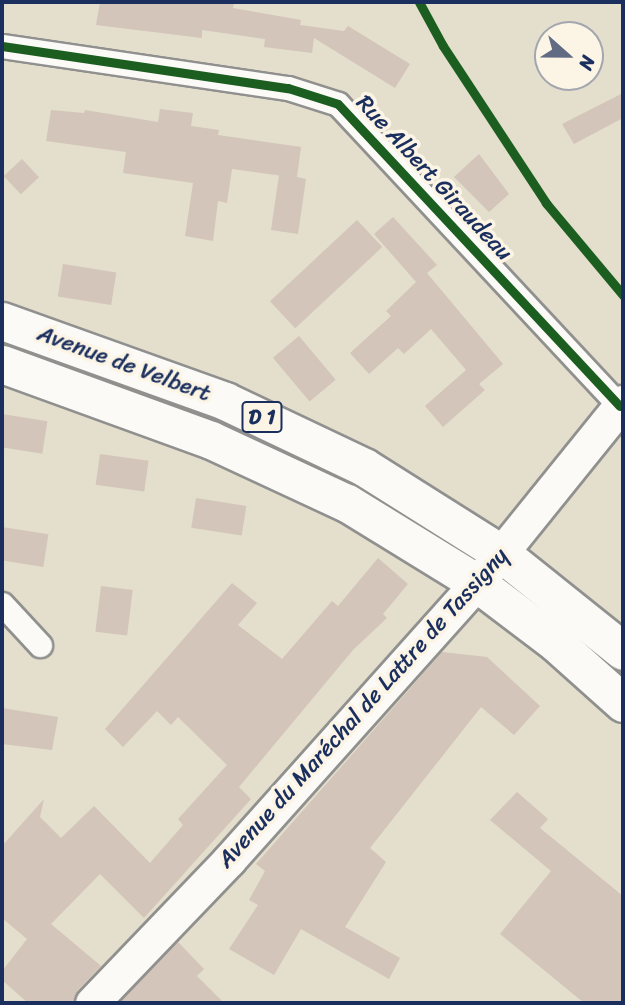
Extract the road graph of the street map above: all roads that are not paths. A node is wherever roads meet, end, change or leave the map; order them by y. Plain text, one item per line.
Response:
1 (2, 46) edge
2 (2, 321) edge
3 (2, 363) edge
4 (622, 404) edge
5 (502, 554) junction
6 (477, 583) junction
7 (2, 604) edge
8 (40, 645) dead end
9 (623, 651) edge
10 (623, 703) edge
11 (92, 1003) edge

1 - 4 street, Rue Albert Giraudeau
2 - 5 main road, Avenue de Velbert / D 1
3 - 6 main road, Avenue de Velbert / D 1
4 - 5 main road, Avenue du Maréchal de Lattre de Tassigny
5 - 6 main road, Avenue du Maréchal de Lattre de Tassigny
5 - 9 main road, D 1
6 - 10 main road, D 1
6 - 11 main road, Avenue du Maréchal de Lattre de Tassigny
7 - 8 street

